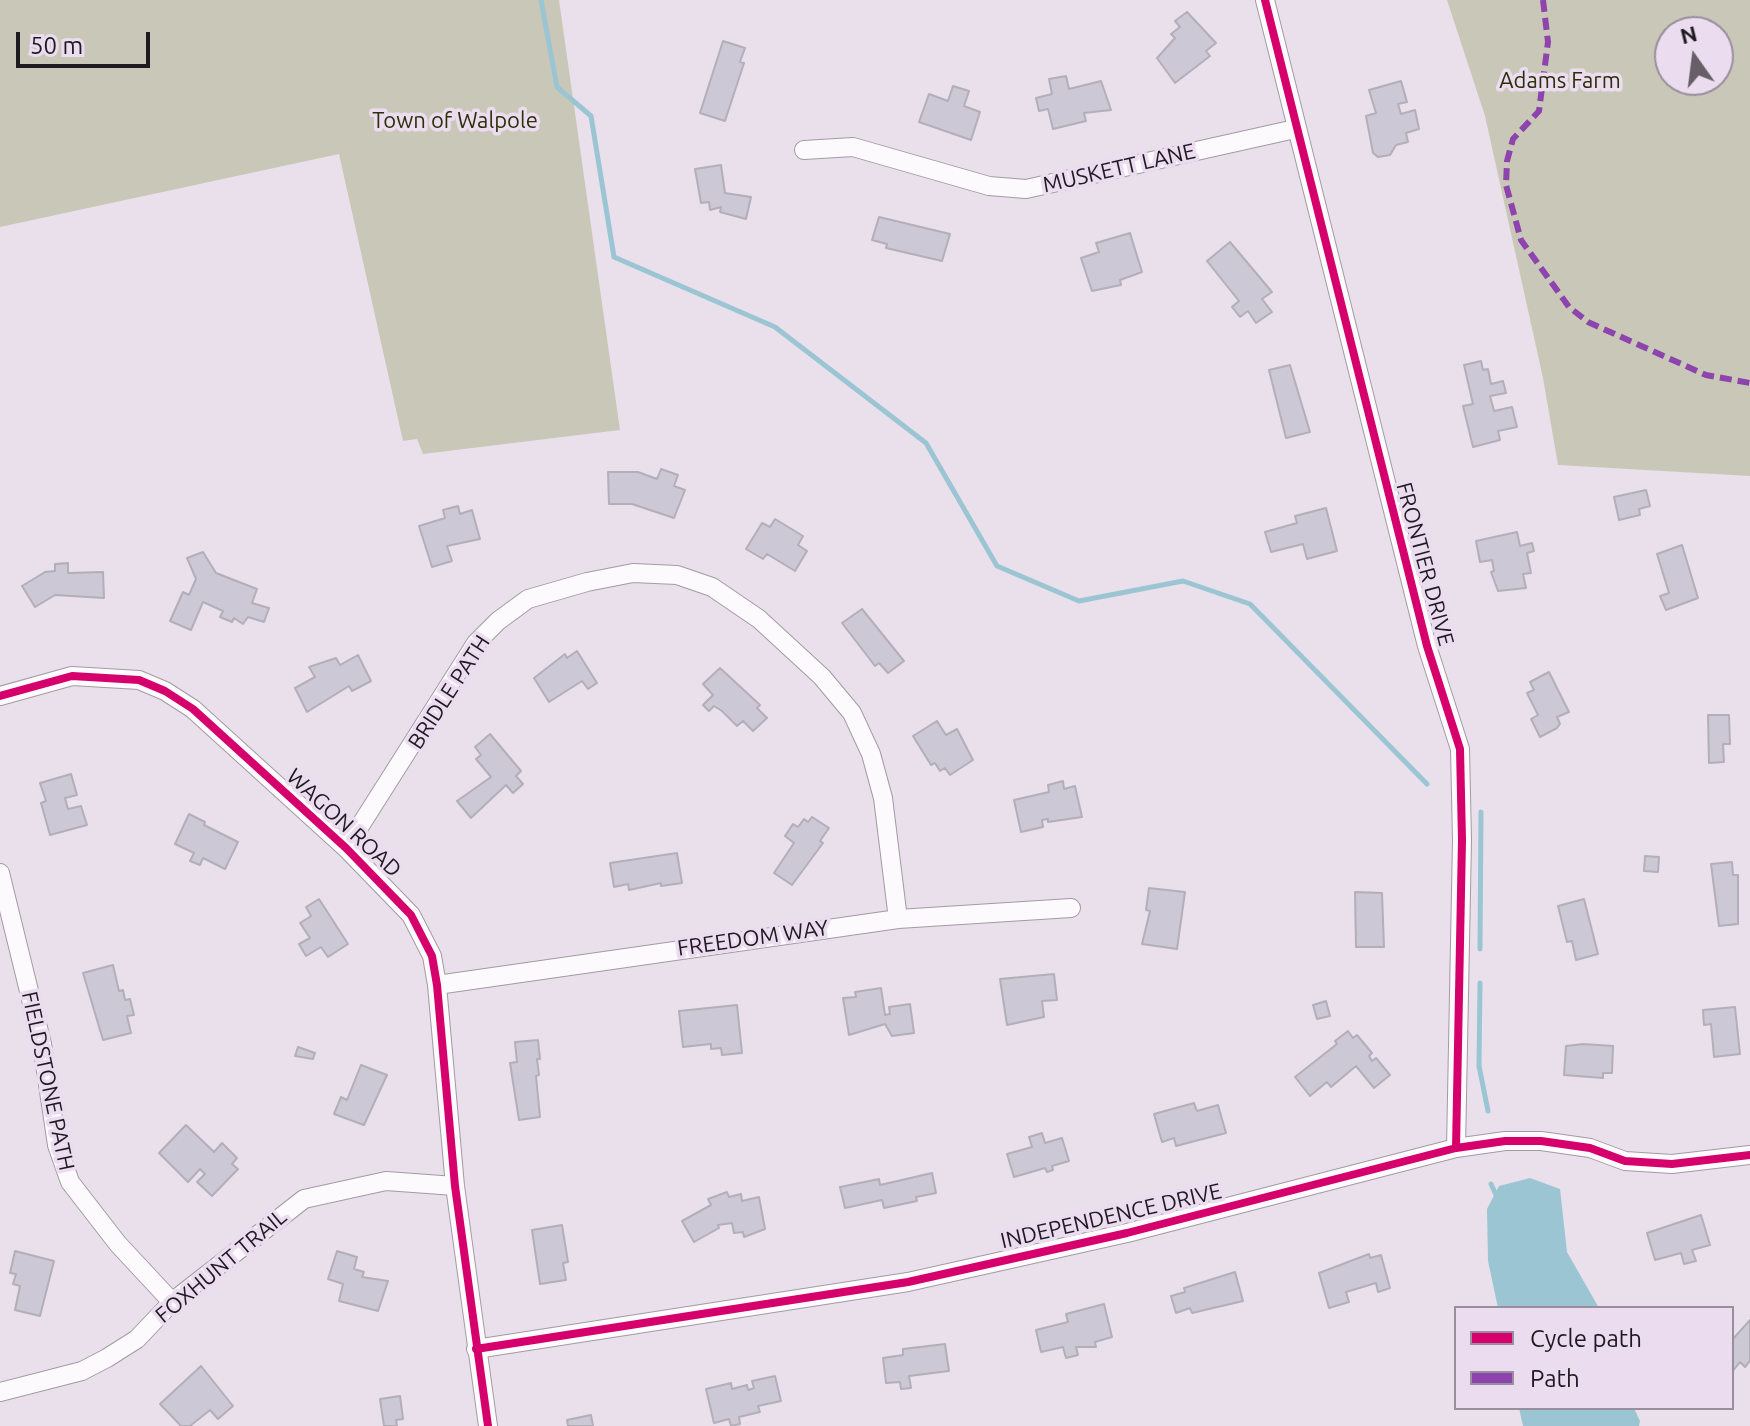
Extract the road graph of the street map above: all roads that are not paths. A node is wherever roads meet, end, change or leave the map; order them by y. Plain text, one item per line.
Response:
1 (1265, 0) edge
2 (1295, 129) junction
3 (804, 150) dead end
4 (0, 696) edge
5 (346, 848) junction
6 (0, 873) edge
7 (1071, 908) dead end
8 (898, 919) junction
9 (437, 985) junction
10 (1456, 1148) junction
11 (1750, 1155) edge
12 (455, 1186) junction
13 (172, 1302) junction
14 (476, 1349) junction
15 (0, 1392) edge
16 (488, 1426) edge

1 - 2 street, FRONTIER DRIVE
2 - 3 street, MUSKETT LANE
2 - 10 street, FRONTIER DRIVE
4 - 5 street, WAGON ROAD
5 - 8 street, BRIDLE PATH
5 - 9 street, WAGON ROAD
6 - 13 street, FIELDSTONE PATH
7 - 8 street, FREEDOM WAY
8 - 9 street, FREEDOM WAY
9 - 12 street, WAGON ROAD
10 - 11 street, INDEPENDENCE DRIVE
10 - 14 street, INDEPENDENCE DRIVE
12 - 13 street, FOXHUNT TRAIL
12 - 14 street, WAGON ROAD
13 - 15 street, FOXHUNT TRAIL
14 - 16 street, WAGON ROAD

